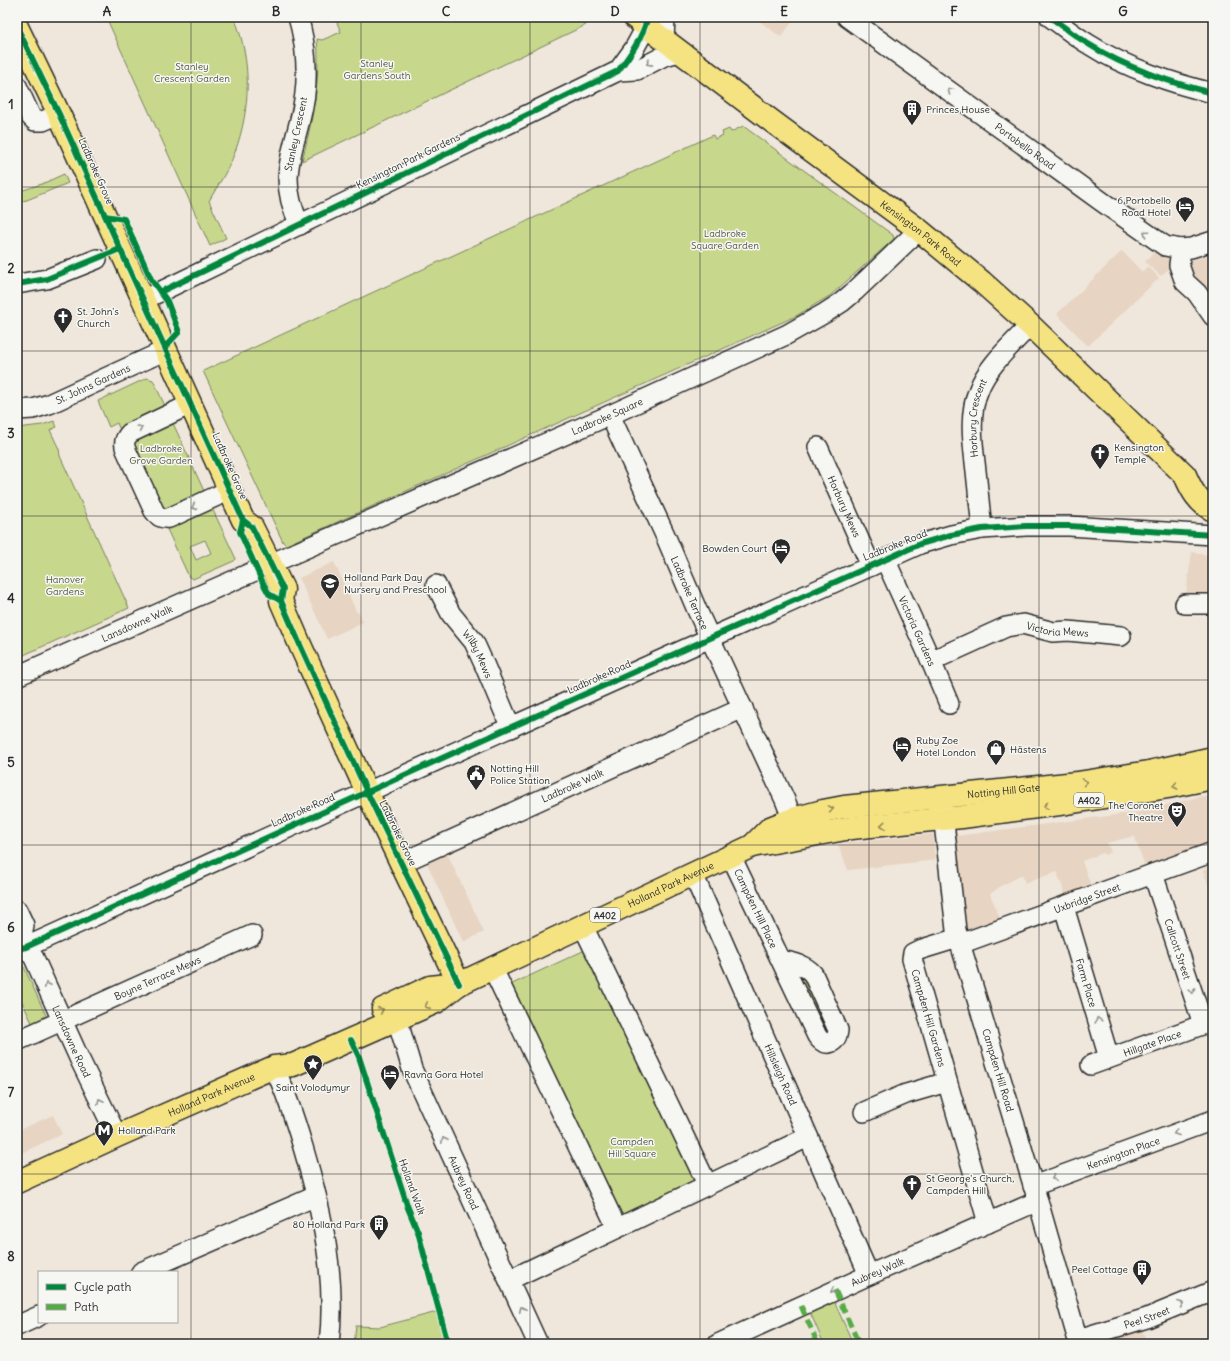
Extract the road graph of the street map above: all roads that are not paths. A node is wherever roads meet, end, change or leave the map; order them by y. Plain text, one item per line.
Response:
1 (298, 17) edge
2 (665, 17) edge
3 (847, 17) edge
4 (1050, 17) edge
5 (640, 22) edge
6 (17, 27) edge
7 (671, 46) junction
8 (618, 71) junction
9 (17, 86) edge
10 (1213, 93) edge
11 (59, 114) junction
12 (300, 225) junction
13 (919, 230) junction
14 (1213, 241) edge
15 (1181, 249) junction
16 (97, 258) dead end
17 (23, 284) edge
18 (143, 300) junction
19 (1213, 316) edge
20 (1030, 325) junction
21 (166, 350) junction
22 (191, 404) junction
23 (17, 410) edge
24 (610, 415) junction
25 (818, 447) dead end
26 (1185, 475) junction
27 (230, 490) junction
28 (1213, 492) edge
29 (1213, 510) edge
30 (982, 529) junction
31 (1213, 535) edge
32 (878, 562) junction
33 (264, 567) junction
34 (436, 585) dead end
35 (1185, 604) dead end
36 (1213, 604) edge
37 (1121, 636) dead end
38 (710, 638) junction
39 (931, 661) junction
40 (17, 676) edge
41 (949, 704) dead end
42 (743, 708) junction
43 (511, 728) junction
44 (1213, 758) edge
45 (1213, 778) edge
46 (367, 792) junction
47 (926, 799) junction
48 (943, 819) junction
49 (797, 828) junction
50 (1213, 852) edge
51 (732, 856) junction
52 (401, 863) junction
53 (692, 874) junction
54 (1153, 874) junction
55 (1064, 907) junction
56 (20, 917) edge
57 (584, 926) junction
58 (252, 935) dead end
59 (48, 937) junction
60 (959, 941) junction
61 (21, 948) edge
62 (781, 960) dead end
63 (493, 969) junction
64 (459, 984) junction
65 (397, 1019) junction
66 (63, 1020) junction
67 (1208, 1023) edge
68 (17, 1041) edge
69 (1109, 1058) junction
70 (1091, 1064) dead end
71 (274, 1067) junction
72 (947, 1082) junction
73 (864, 1112) dead end
74 (1213, 1120) edge
75 (116, 1136) junction
76 (808, 1137) junction
77 (17, 1182) edge
78 (707, 1184) junction
79 (1035, 1194) junction
80 (316, 1196) junction
81 (988, 1223) junction
82 (617, 1228) junction
83 (143, 1271) edge
84 (869, 1276) junction
85 (509, 1280) junction
86 (1213, 1291) edge
87 (38, 1316) edge
88 (17, 1326) edge
89 (1078, 1341) edge
90 (329, 1344) edge
91 (538, 1344) edge
92 (718, 1344) edge

1 - 12 street, Stanley Crescent
2 - 7 street
15 -> 3 street, Portobello Road
4 - 10 street
5 - 7 main road, Kensington Park Road
5 - 8 street, Kensington Park Gardens
6 - 11 main road, Ladbroke Grove
7 -> 8 street, Kensington Park Gardens
7 - 13 main road, Kensington Park Road
8 - 12 street, Kensington Park Gardens
9 - 11 street
11 - 18 main road, Ladbroke Grove
12 - 18 street, Kensington Park Gardens
13 - 20 main road, Kensington Park Road
13 - 24 street, Ladbroke Square
14 - 15 street, Portobello Road
15 - 19 street
16 - 17 street
18 - 21 main road, Ladbroke Grove
20 - 26 main road, Kensington Park Road
20 - 30 street, Horbury Crescent
21 - 22 main road, Ladbroke Grove
21 - 23 street, St. Johns Gardens
22 - 27 main road, Ladbroke Grove
27 -> 22 street, Ladbroke Grove
24 - 33 street, Ladbroke Square
24 - 38 street, Ladbroke Terrace
25 - 32 street, Horbury Mews
26 - 28 main road, Kensington Park Road
26 - 29 main road, Kensington Park Road
27 - 33 main road, Ladbroke Grove
30 - 31 street, Ladbroke Road
30 - 32 street, Ladbroke Road
32 - 38 street, Ladbroke Road
32 - 39 street, Victoria Gardens
33 - 40 street, Lansdowne Walk
33 - 46 main road, Ladbroke Grove
34 - 43 street, Wilby Mews
35 - 36 street
37 - 39 street, Victoria Mews
38 - 42 street, Ladbroke Terrace
38 - 43 street, Ladbroke Road
39 - 41 street, Victoria Gardens
42 - 49 street, Ladbroke Terrace
42 - 52 street, Ladbroke Walk
43 - 46 street, Ladbroke Road
47 -> 44 main road, Notting Hill Gate / A402
45 -> 48 main road, Notting Hill Gate / A402
46 - 52 main road, Ladbroke Grove
46 - 59 street, Ladbroke Road
47 - 48 street, Campden Hill Road
49 -> 47 main road, Notting Hill Gate / A402
48 -> 49 main road, Notting Hill Gate / A402
48 - 60 street, Campden Hill Road
49 - 51 main road, Holland Park Avenue / A402
50 - 54 street, Uxbridge Street
51 - 53 main road, Holland Park Avenue / A402
51 - 62 street, Campden Hill Place
52 - 64 main road, Ladbroke Grove
53 - 57 main road, Holland Park Avenue / A402
53 - 76 street, Hillsleigh Road
54 - 55 street, Uxbridge Street
54 -> 67 street, Callcott Street
55 - 60 street, Uxbridge Street
69 -> 55 street, Farm Place
56 - 59 street
56 - 61 street
57 - 63 main road, Holland Park Avenue / A402
57 - 78 street
58 - 66 street, Boyne Terrace Mews
59 - 61 street, Ladbroke Road
60 - 72 street, Campden Hill Gardens
60 - 79 street, Campden Hill Road
66 -> 61 street, Lansdowne Road
63 - 64 main road, Holland Park Avenue / A402
63 - 82 street
64 -> 65 main road, Holland Park Avenue / A402
71 -> 64 main road, Holland Park Avenue / A402
65 - 71 main road, Holland Park Avenue / A402
85 -> 65 street, Aubrey Road
66 - 68 street, Boyne Terrace Mews
75 -> 66 street, Lansdowne Road
67 - 69 street, Hillgate Place
69 - 70 street, Hillgate Place
71 - 75 main road, Holland Park Avenue / A402
71 - 80 street
72 - 73 street
72 - 81 street, Campden Hill Gardens
74 -> 79 street, Kensington Place
75 - 77 main road, Holland Park Avenue / A402
76 - 78 street
76 - 84 street, Hillsleigh Road
78 - 82 street
79 - 81 street, Aubrey Walk
79 - 89 street, Campden Hill Road
80 - 83 street
80 - 90 street
81 - 84 street, Aubrey Walk
82 - 85 street
84 -> 92 street, Aubrey Walk
91 -> 85 street, Aubrey Road
89 -> 86 street, Peel Street
87 - 88 street

